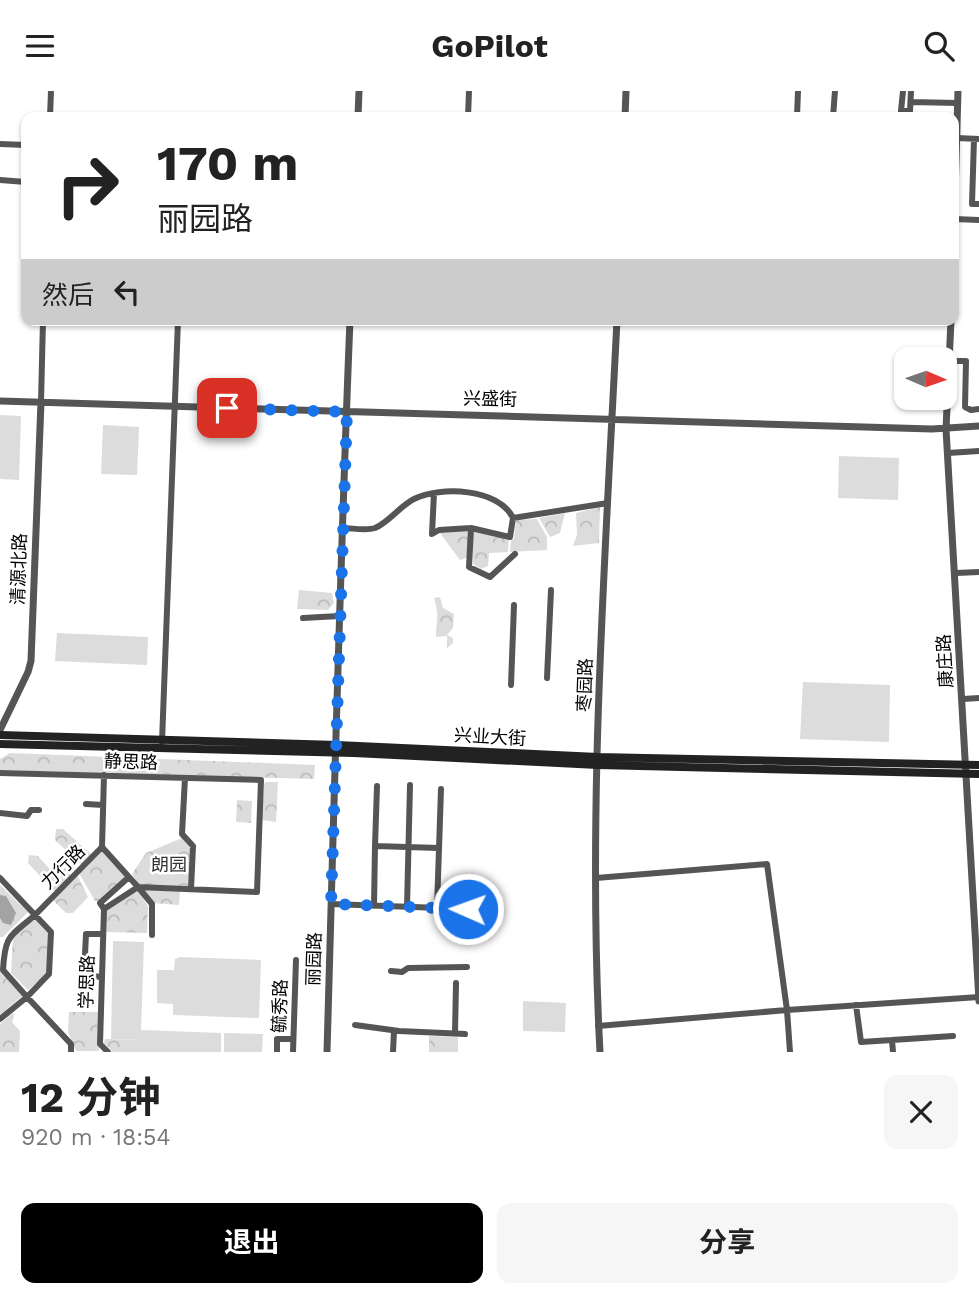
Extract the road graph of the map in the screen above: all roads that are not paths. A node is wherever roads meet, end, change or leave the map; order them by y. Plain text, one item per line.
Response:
1 (51, 91) edge
2 (359, 91) edge
3 (469, 91) edge
4 (626, 91) edge
5 (797, 91) edge
6 (835, 91) edge
7 (903, 91) edge
8 (911, 91) edge
9 (958, 91) edge
10 (911, 102) junction
11 (958, 103) junction
12 (50, 112) edge
13 (358, 112) edge
14 (468, 112) edge
15 (625, 112) edge
16 (797, 112) edge
17 (833, 112) edge
18 (901, 112) edge
19 (907, 112) edge
20 (958, 112) edge
21 (976, 139) edge
22 (0, 144) edge
23 (21, 145) edge
24 (0, 180) edge
25 (21, 182) edge
26 (979, 204) edge
27 (959, 219) edge
28 (979, 220) edge
29 (43, 326) edge
30 (178, 326) edge
31 (350, 326) edge
32 (617, 326) edge
33 (951, 326) edge
34 (950, 347) edge
35 (957, 361) edge
36 (0, 401) edge
37 (41, 402) junction
38 (175, 407) junction
39 (979, 409) edge
40 (947, 410) edge
41 (347, 412) junction
42 (612, 418) junction
43 (979, 426) edge
44 (946, 429) junction
45 (979, 451) edge
46 (948, 453) junction
47 (434, 493) junction
48 (608, 503) junction
49 (513, 518) junction
50 (342, 528) junction
51 (471, 528) junction
52 (515, 554) dead end
53 (979, 572) edge
54 (956, 573) junction
55 (551, 590) dead end
56 (514, 605) dead end
57 (339, 616) junction
58 (303, 618) dead end
59 (547, 678) dead end
60 (511, 685) dead end
61 (979, 698) edge
62 (963, 699) junction
63 (0, 732) edge
64 (162, 741) junction
65 (0, 744) edge
66 (337, 749) junction
67 (598, 761) junction
68 (979, 765) edge
69 (965, 771) junction
70 (0, 773) edge
71 (979, 774) edge
72 (104, 775) junction
73 (185, 778) junction
74 (410, 785) dead end
75 (377, 786) dead end
76 (441, 789) dead end
77 (86, 804) dead end
78 (103, 805) junction
79 (39, 810) dead end
80 (0, 813) edge
81 (375, 846) junction
82 (102, 847) junction
83 (407, 847) junction
84 (439, 848) junction
85 (129, 877) junction
86 (0, 878) edge
87 (596, 878) junction
88 (138, 887) junction
89 (191, 889) junction
90 (331, 904) junction
91 (374, 906) junction
92 (407, 907) junction
93 (437, 908) junction
94 (104, 909) junction
95 (468, 909) dead end
96 (35, 915) junction
97 (103, 935) junction
98 (152, 935) dead end
99 (2, 953) edge
100 (296, 960) dead end
101 (467, 967) dead end
102 (391, 971) dead end
103 (101, 977) junction
104 (456, 983) dead end
105 (27, 997) junction
106 (979, 999) edge
107 (856, 1005) junction
108 (788, 1010) junction
109 (0, 1019) edge
110 (355, 1025) dead end
111 (598, 1026) junction
112 (394, 1031) junction
113 (455, 1033) junction
114 (465, 1034) dead end
115 (953, 1036) dead end
116 (293, 1039) junction
117 (892, 1040) junction
118 (71, 1052) edge
119 (108, 1052) edge
120 (277, 1052) edge
121 (293, 1052) edge
122 (327, 1052) edge
123 (393, 1052) edge
124 (600, 1052) edge
125 (790, 1052) edge
126 (893, 1052) edge

1 - 12 street
2 - 13 street
3 - 14 street
4 - 15 street
5 - 16 street
6 - 17 street
7 - 18 street
8 - 10 street
9 - 11 street
10 - 11 street
10 - 19 street
11 - 20 street
21 - 26 street
22 - 23 street
24 - 25 street
27 - 28 street
29 - 37 street
30 - 38 street
31 - 41 street, 丽园路
32 - 42 street, 枣园路
33 - 34 street, 康庄路
35 - 39 street
36 - 37 street, 兴盛街
37 - 38 street, 兴盛街
37 - 63 street, 清源北路
38 - 41 street, 兴盛街
38 - 64 street
40 - 44 street, 康庄路
41 - 42 street, 兴盛街
41 - 50 street, 丽园路
42 - 44 street, 兴盛街
42 - 48 street, 枣园路
43 - 44 street, 兴盛街
44 - 46 street, 康庄路
45 - 46 street
46 - 54 street, 康庄路
47 - 49 street
47 - 50 street
47 - 51 street
48 - 49 street
48 - 67 street, 枣园路
49 - 51 street
50 - 57 street, 丽园路
51 - 52 street
53 - 54 street
54 - 62 street, 康庄路
55 - 59 street
56 - 60 street
57 - 58 street
57 - 66 street, 丽园路
61 - 62 street
62 - 69 street, 康庄路
63 - 64 main road, 兴业大街
64 - 66 main road, 兴业大街
65 - 66 main road, 兴业大街
66 - 67 main road, 兴业大街
66 - 90 street, 丽园路
67 - 69 main road, 兴业大街
67 - 87 street, 枣园路
68 - 69 main road, 兴业大街
69 - 71 main road, 兴业大街
69 - 106 street, 康庄路
70 - 72 street, 静思路
72 - 73 street, 静思路
72 - 78 street
73 - 89 street
73 - 89 street, 静思路
74 - 83 street
75 - 81 street
76 - 84 street
77 - 78 street
78 - 82 street
79 - 80 street
81 - 83 street
81 - 91 street
82 - 85 street, 力行路
82 - 96 street, 力行路
83 - 84 street
83 - 92 street
84 - 93 street
85 - 88 street, 力行路
85 - 94 street
86 - 96 street
87 - 108 street
87 - 111 street, 枣园路
88 - 89 street
88 - 94 street
88 - 98 street, 力行路
90 - 91 street
90 - 122 street, 丽园路
91 - 92 street
92 - 93 street
93 - 95 street
94 - 97 street, 学思路
96 - 99 street, 力行路
96 - 105 street
97 - 103 street, 学思路
97 - 103 street
99 - 105 street
100 - 116 street, 毓秀路
101 - 102 street
103 - 119 street, 学思路
104 - 113 street
105 - 109 street
105 - 118 street
106 - 107 street
107 - 108 street
107 - 117 street
108 - 111 street
108 - 125 street
110 - 112 street
111 - 124 street, 枣园路
112 - 113 street
112 - 123 street
113 - 114 street
115 - 117 street
116 - 120 street
116 - 121 street, 毓秀路
117 - 126 street

